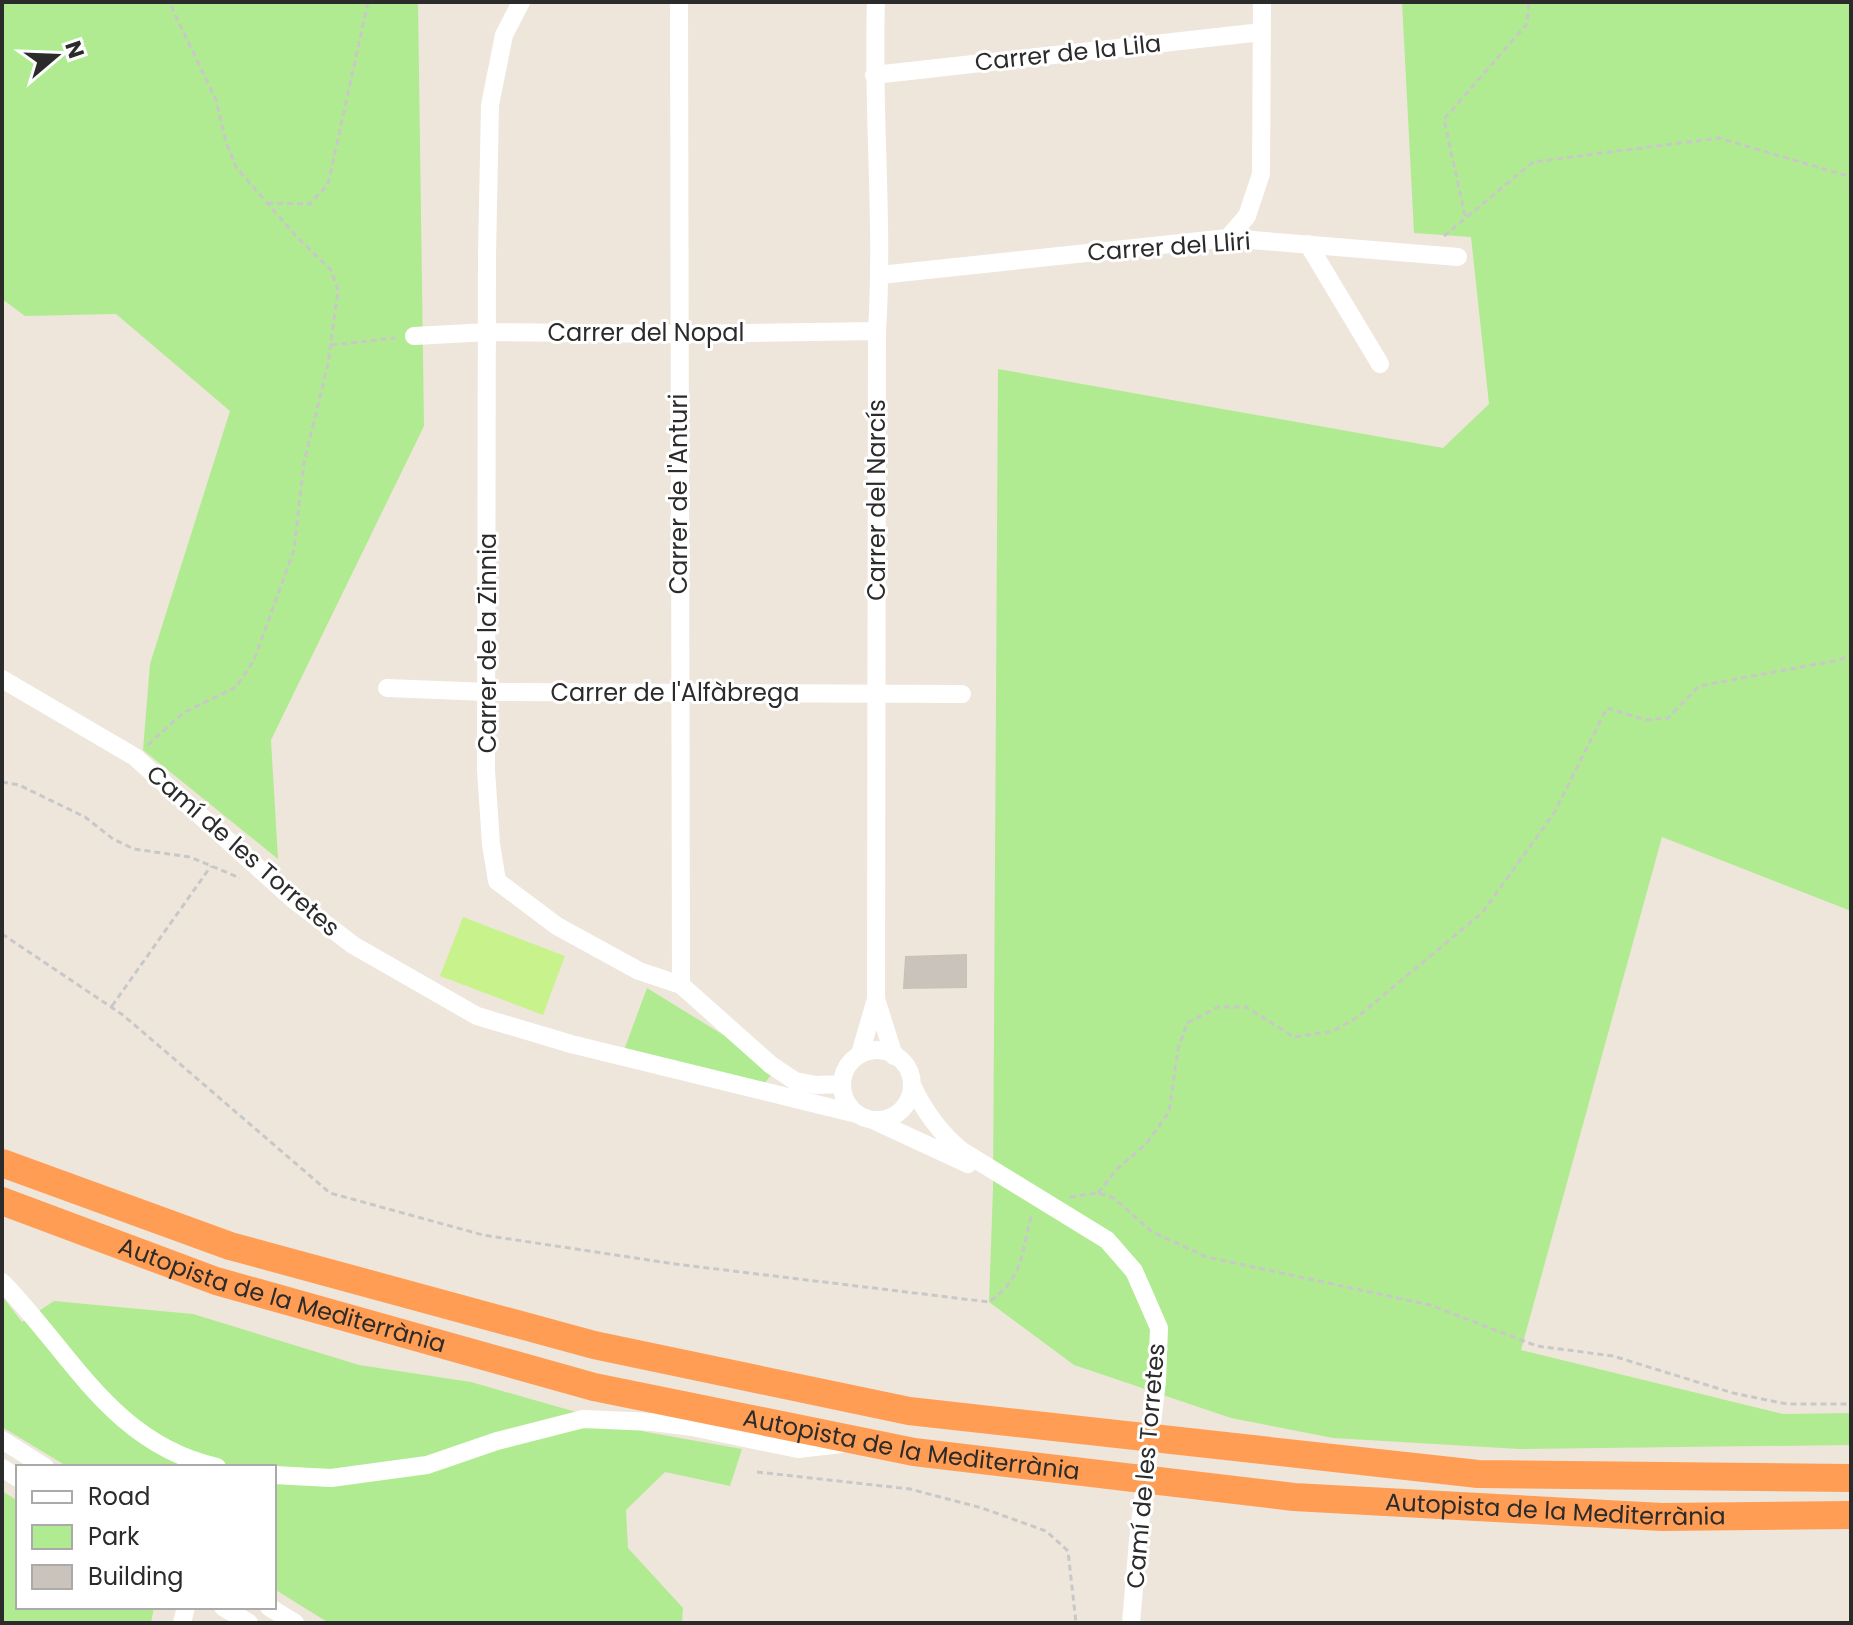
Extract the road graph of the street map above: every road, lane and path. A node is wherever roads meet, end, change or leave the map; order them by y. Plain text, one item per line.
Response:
1 (169, 2) edge
2 (368, 2) edge
3 (521, 2) edge
4 (679, 2) edge
5 (876, 2) edge
6 (1262, 2) edge
7 (1529, 2) edge
8 (1262, 32) junction
9 (874, 75) junction
10 (1851, 177) edge
11 (267, 203) junction
12 (1466, 218) junction
13 (1228, 238) junction
14 (1308, 244) junction
15 (1423, 254) junction
16 (1458, 257) dead end
17 (880, 275) junction
18 (877, 331) junction
19 (489, 332) junction
20 (680, 334) junction
21 (411, 336) joint
22 (331, 345) junction
23 (1380, 364) dead end
24 (1851, 655) edge
25 (2, 679) edge
26 (387, 688) dead end
27 (488, 692) junction
28 (679, 692) junction
29 (877, 694) junction
30 (962, 694) dead end
31 (135, 757) junction
32 (2, 782) edge
33 (2, 934) edge
34 (681, 985) junction
35 (876, 999) junction
36 (111, 1007) junction
37 (860, 1054) junction
38 (894, 1056) junction
39 (842, 1084) junction
40 (912, 1085) junction
41 (865, 1117) junction
42 (2, 1163) edge
43 (1015, 1183) junction
44 (1045, 1200) junction
45 (2, 1201) edge
46 (2, 1282) edge
47 (1851, 1404) edge
48 (2, 1440) edge
49 (863, 1442) junction
50 (42, 1465) edge
51 (209, 1465) edge
52 (1851, 1468) edge
53 (757, 1472) dead end
54 (276, 1475) edge
55 (1851, 1478) edge
56 (1760, 1479) junction
57 (1851, 1515) edge
58 (226, 1609) edge
59 (272, 1609) edge
60 (249, 1623) edge
61 (295, 1623) edge
62 (1076, 1623) edge
63 (1131, 1623) edge

1 - 11 path
2 - 11 path
3 - 19 street, Carrer de la Zinnia
4 - 20 street, Carrer de l'Anturi
5 - 9 street, Carrer del Narcís
6 - 8 street
7 - 12 path
8 - 9 street, Carrer de la Lila
8 - 13 street
9 - 17 street, Carrer del Narcís
10 - 12 path
11 - 22 path
12 - 15 path
13 - 14 street, Carrer del Lliri
13 - 17 street, Carrer del Lliri
14 - 15 street, Carrer del Lliri
14 - 23 street
15 - 16 street, Carrer del Lliri
17 - 18 street, Carrer del Narcís
18 - 20 street, Carrer del Nopal
18 - 29 street, Carrer del Narcís
19 - 20 street, Carrer del Nopal
19 - 21 street, Carrer del Nopal
19 - 27 street, Carrer de la Zinnia
20 - 28 street, Carrer de l'Anturi
21 - 22 path
22 - 31 path
24 - 47 path
25 - 31 street, Camí de les Torretes
26 - 27 street, Carrer de l'Alfàbrega
27 - 28 street, Carrer de l'Alfàbrega
27 - 34 street, Carrer de la Zinnia
28 - 29 street, Carrer de l'Alfàbrega
28 - 34 street, Carrer de l'Anturi
29 - 30 street, Carrer de l'Alfàbrega
29 - 35 street, Carrer del Narcís
31 - 41 street, Camí de les Torretes
32 - 36 path
33 - 36 path
34 - 39 street, Carrer de la Zinnia
35 - 37 street, Carrer del Narcís
35 - 38 street, Carrer del Narcís
36 - 44 path
37 - 38 street
37 - 39 street
38 - 40 street
39 - 41 street
40 - 41 street
40 - 43 street, Camí de les Torretes
41 - 43 street, Camí de les Torretes
42 - 56 highway, Autopista de la Mediterrània
43 - 44 street, Camí de les Torretes
44 - 63 street, Camí de les Torretes
45 - 49 highway, Autopista de la Mediterrània
46 - 51 street
48 - 50 street
49 - 54 street
49 - 57 highway, Autopista de la Mediterrània
52 - 56 street
53 - 62 path
55 - 56 highway, Autopista de la Mediterrània
58 - 60 street
59 - 61 street

